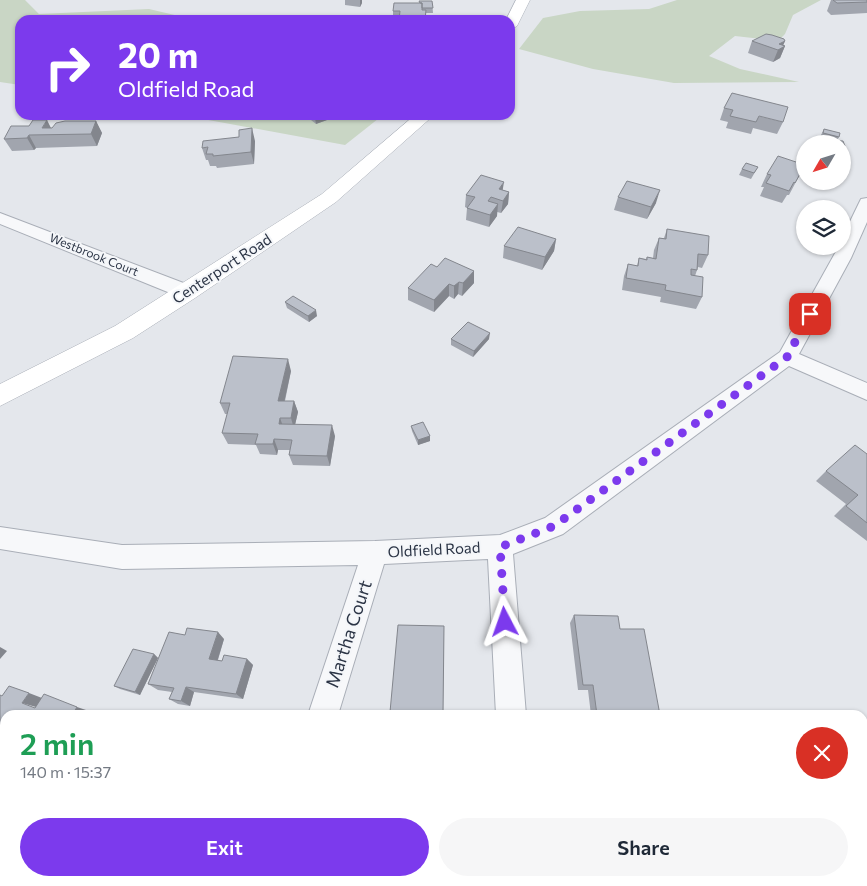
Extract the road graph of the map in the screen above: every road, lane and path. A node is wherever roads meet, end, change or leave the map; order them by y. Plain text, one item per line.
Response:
1 (523, 0) edge
2 (515, 16) edge
3 (419, 120) edge
4 (867, 203) edge
5 (0, 218) edge
6 (187, 292) junction
7 (787, 357) junction
8 (867, 392) edge
9 (0, 396) edge
10 (0, 538) edge
11 (500, 547) junction
12 (375, 552) junction
13 (325, 710) edge
14 (511, 710) edge

1 - 2 main road
3 - 6 main road, Centerport Road
4 - 7 street, Oldfield Road
5 - 6 street, Westbrook Court
6 - 9 main road, Centerport Road
7 - 8 street
7 - 11 street, Oldfield Road
10 - 12 street, Oldfield Road
11 - 12 street, Oldfield Road
11 - 14 street
12 - 13 street, Martha Court

